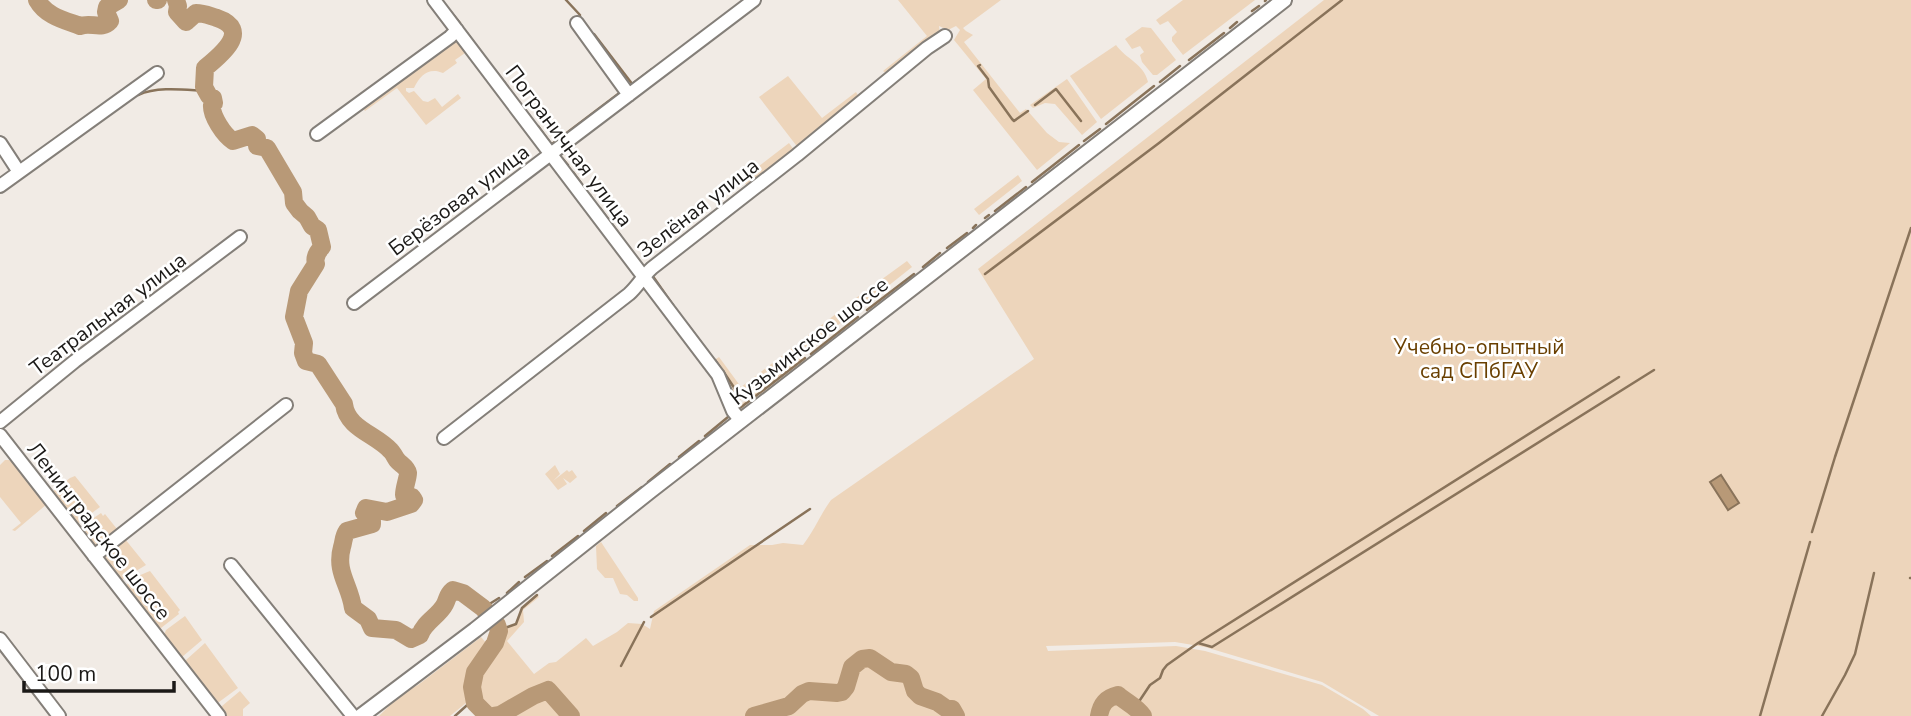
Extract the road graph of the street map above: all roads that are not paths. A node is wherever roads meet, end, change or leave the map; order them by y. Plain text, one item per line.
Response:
1 (434, 0) edge
2 (754, 0) edge
3 (1284, 0) edge
4 (577, 23) dead end
5 (457, 30) junction
6 (945, 36) dead end
7 (156, 73) dead end
8 (629, 95) junction
9 (317, 134) dead end
10 (0, 143) edge
11 (551, 155) junction
12 (19, 172) junction
13 (0, 186) edge
14 (240, 237) dead end
15 (643, 277) junction
16 (354, 303) dead end
17 (286, 405) dead end
18 (741, 421) junction
19 (0, 422) edge
20 (0, 435) edge
21 (444, 438) dead end
22 (94, 556) junction
23 (231, 565) dead end
24 (0, 639) edge
25 (59, 716) edge
26 (219, 716) edge
27 (353, 716) edge
28 (361, 716) edge

1 - 5 street, Пограничная улица
2 - 8 street, Берёзовая улица
3 - 18 main road, Кузьминское шоссе
4 - 8 street
5 - 9 street
5 - 11 street, Пограничная улица
6 - 15 street, Зелёная улица
7 - 12 street
8 - 11 street, Берёзовая улица
10 - 12 street
11 - 15 street, Пограничная улица
11 - 16 street, Берёзовая улица
12 - 13 street
14 - 19 street, Театральная улица
15 - 18 street, Пограничная улица
15 - 21 street, Зелёная улица
17 - 22 street
18 - 28 main road, Кузьминское шоссе
20 - 22 street, Ленинградское шоссе
22 - 26 street, Ленинградское шоссе
23 - 27 street
24 - 25 street

